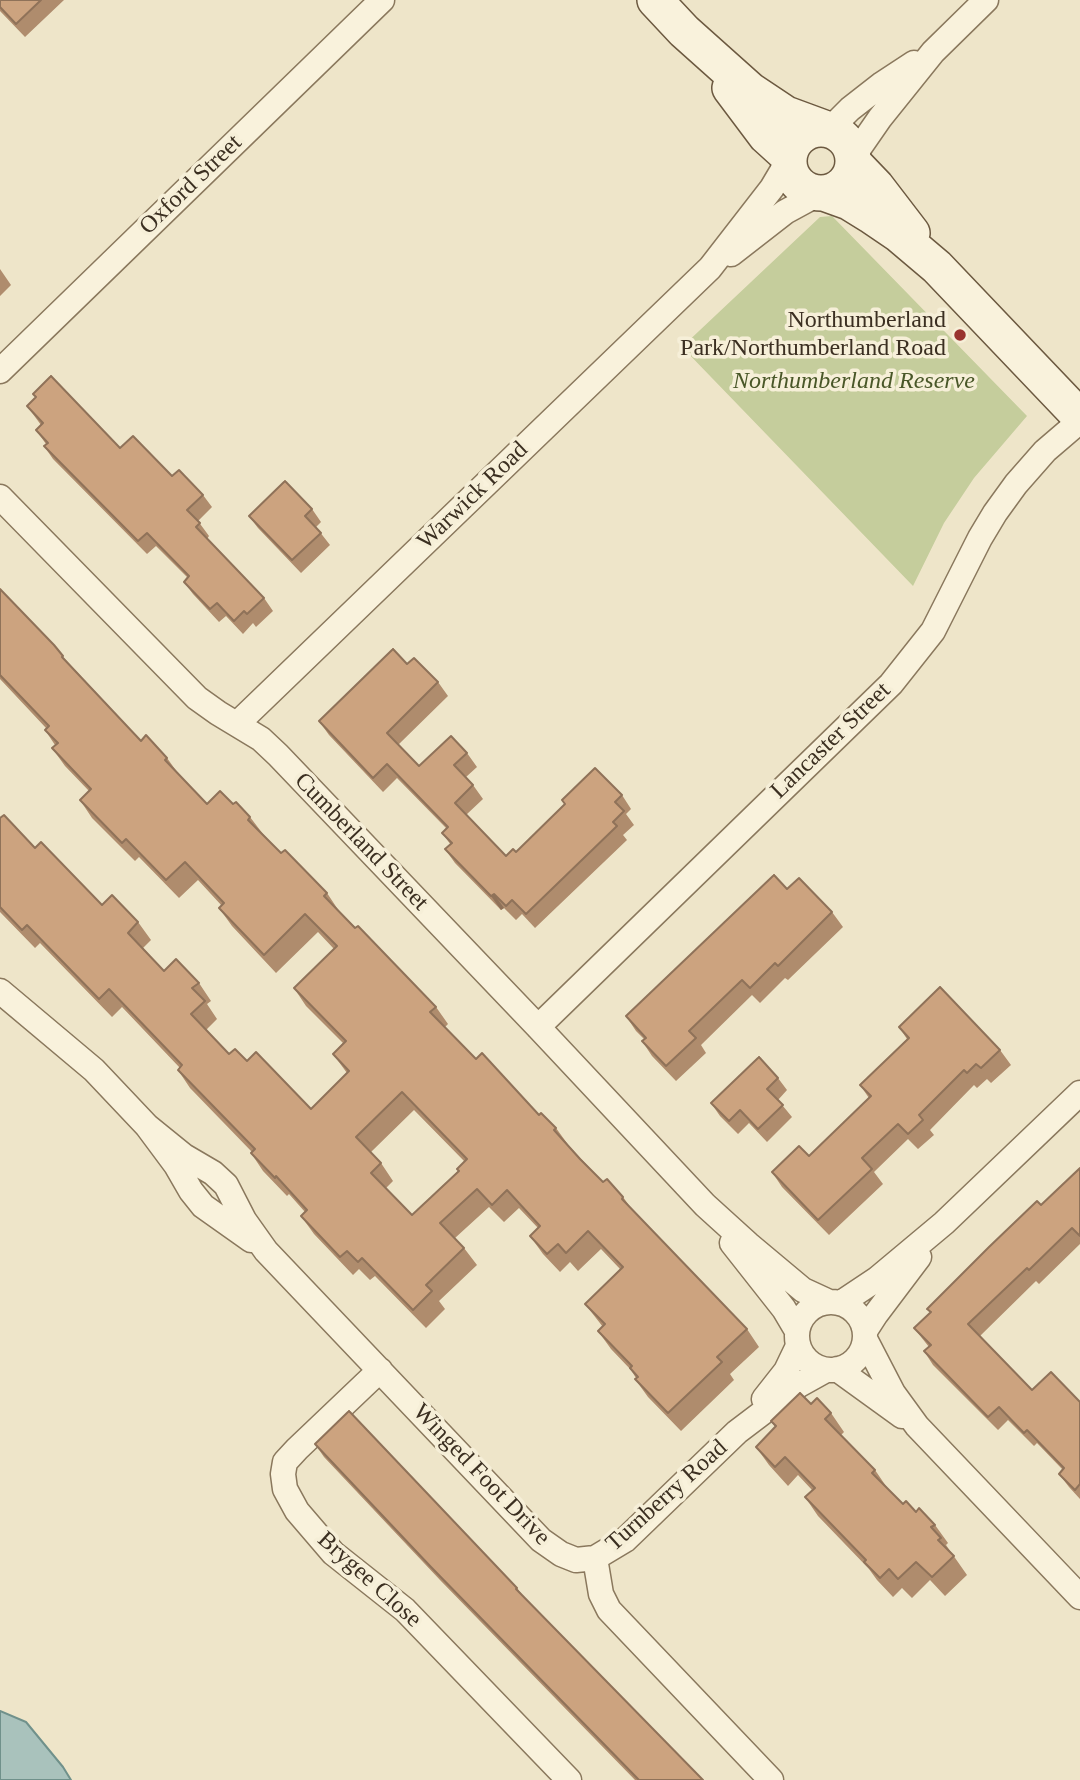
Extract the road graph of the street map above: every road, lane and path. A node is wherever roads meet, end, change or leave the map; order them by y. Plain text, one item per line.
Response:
1 (382, 0) edge
2 (654, 0) edge
3 (986, 0) edge
4 (684, 31) junction
5 (933, 52) junction
6 (827, 128) junction
7 (788, 159) junction
8 (853, 159) junction
9 (822, 193) junction
10 (937, 267) junction
11 (710, 268) junction
12 (0, 371) edge
13 (1080, 419) edge
14 (0, 497) edge
15 (237, 724) junction
16 (0, 991) edge
17 (538, 1027) junction
18 (1080, 1093) edge
19 (705, 1205) junction
20 (944, 1223) junction
21 (835, 1302) junction
22 (865, 1335) junction
23 (797, 1338) junction
24 (380, 1370) junction
25 (832, 1370) junction
26 (917, 1426) junction
27 (737, 1433) junction
28 (595, 1558) junction
29 (1080, 1597) edge
30 (569, 1780) edge
31 (771, 1780) edge

1 - 12 street, Oxford Street
2 - 4 street
3 - 5 street
4 - 6 street
4 - 7 street
5 - 6 street
5 - 8 street
6 - 7 street
6 - 8 street
7 - 9 street
7 - 11 street, Warwick Road
8 - 9 street
8 - 10 street
9 - 10 street
9 - 11 street, Warwick Road
10 - 13 street
11 - 15 street, Warwick Road
13 - 17 street, Lancaster Street
14 - 15 street, Cumberland Street
15 - 17 street, Cumberland Street
16 - 24 street, Winged Foot Drive
17 - 19 street, Cumberland Street
18 - 20 street
19 - 21 street, Cumberland Street
19 - 23 street, Cumberland Street
20 - 21 street
20 - 22 street
21 - 22 street
21 - 23 street
22 - 25 street
22 - 26 street
23 - 25 street
23 - 27 street, Turnberry Road
24 - 28 street, Winged Foot Drive
24 - 30 street, Brygee Close
25 - 26 street
25 - 27 street, Turnberry Road
26 - 29 street
27 - 28 street, Turnberry Road
28 - 31 street

